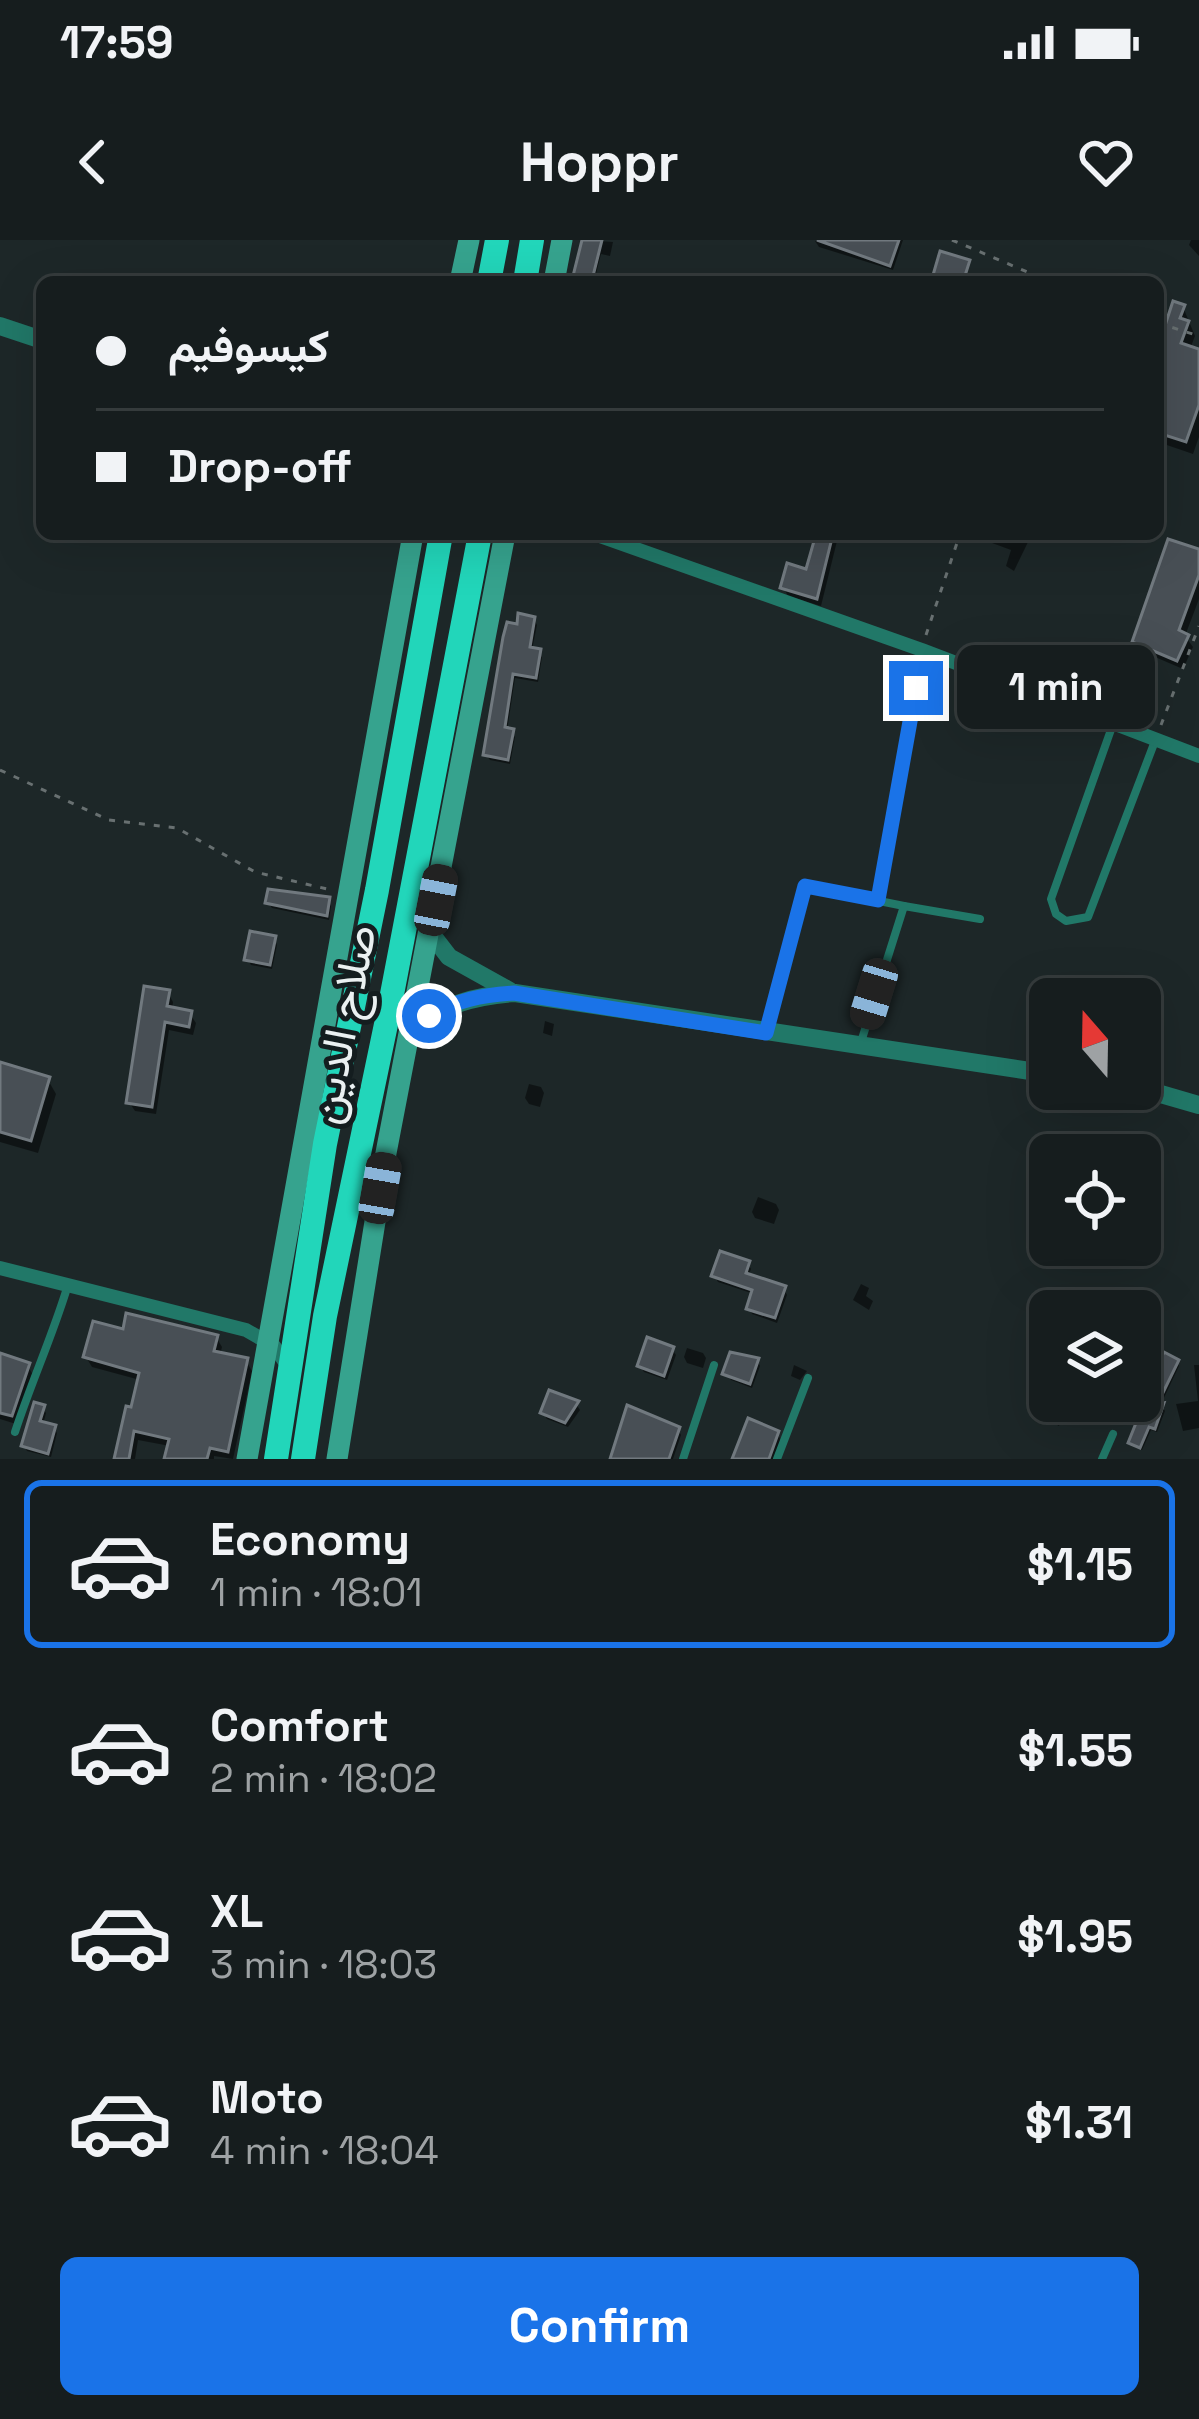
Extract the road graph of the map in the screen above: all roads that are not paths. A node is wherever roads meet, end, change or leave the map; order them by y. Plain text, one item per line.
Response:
1 (469, 240) edge
2 (497, 240) edge
3 (532, 240) edge
4 (562, 240) edge
5 (461, 276) edge
6 (490, 276) edge
7 (526, 276) edge
8 (555, 276) edge
9 (0, 326) edge
10 (36, 338) edge
11 (412, 540) edge
12 (440, 540) edge
13 (500, 540) edge
14 (500, 540) edge
15 (611, 540) edge
16 (922, 650) junction
17 (1113, 724) junction
18 (1156, 740) junction
19 (1199, 756) edge
20 (878, 900) junction
21 (904, 906) junction
22 (980, 920) dead end
23 (429, 931) junction
24 (514, 993) junction
25 (411, 1028) junction
26 (766, 1033) junction
27 (860, 1047) junction
28 (1029, 1071) edge
29 (1161, 1094) edge
30 (1199, 1105) edge
31 (0, 1268) edge
32 (68, 1288) junction
33 (266, 1340) junction
34 (714, 1365) dead end
35 (289, 1368) junction
36 (808, 1378) dead end
37 (14, 1432) dead end
38 (1113, 1434) dead end
39 (247, 1459) edge
40 (275, 1459) edge
41 (303, 1459) edge
42 (337, 1459) edge
43 (682, 1459) edge
44 (777, 1459) edge
45 (1102, 1459) edge

1 - 5 main road
2 - 6 highway
3 - 7 highway
4 - 8 main road
9 - 10 street
11 - 33 main road
12 - 35 highway, صلاح الدين
13 - 23 main road
14 - 41 highway, صلاح الدين
15 - 16 street
16 - 17 street
16 - 20 lane
17 - 18 street
17 - 18 lane
18 - 19 street
20 - 21 lane
20 - 26 lane
21 - 22 lane
21 - 27 lane
23 - 24 street
23 - 25 main road
24 - 25 street
24 - 26 street
25 - 42 main road
26 - 27 street
27 - 28 street
29 - 30 street
31 - 32 street
32 - 33 street
32 - 37 lane
33 - 35 street
33 - 39 main road
34 - 43 lane
35 - 40 highway, صلاح الدين
36 - 44 lane
38 - 45 lane

